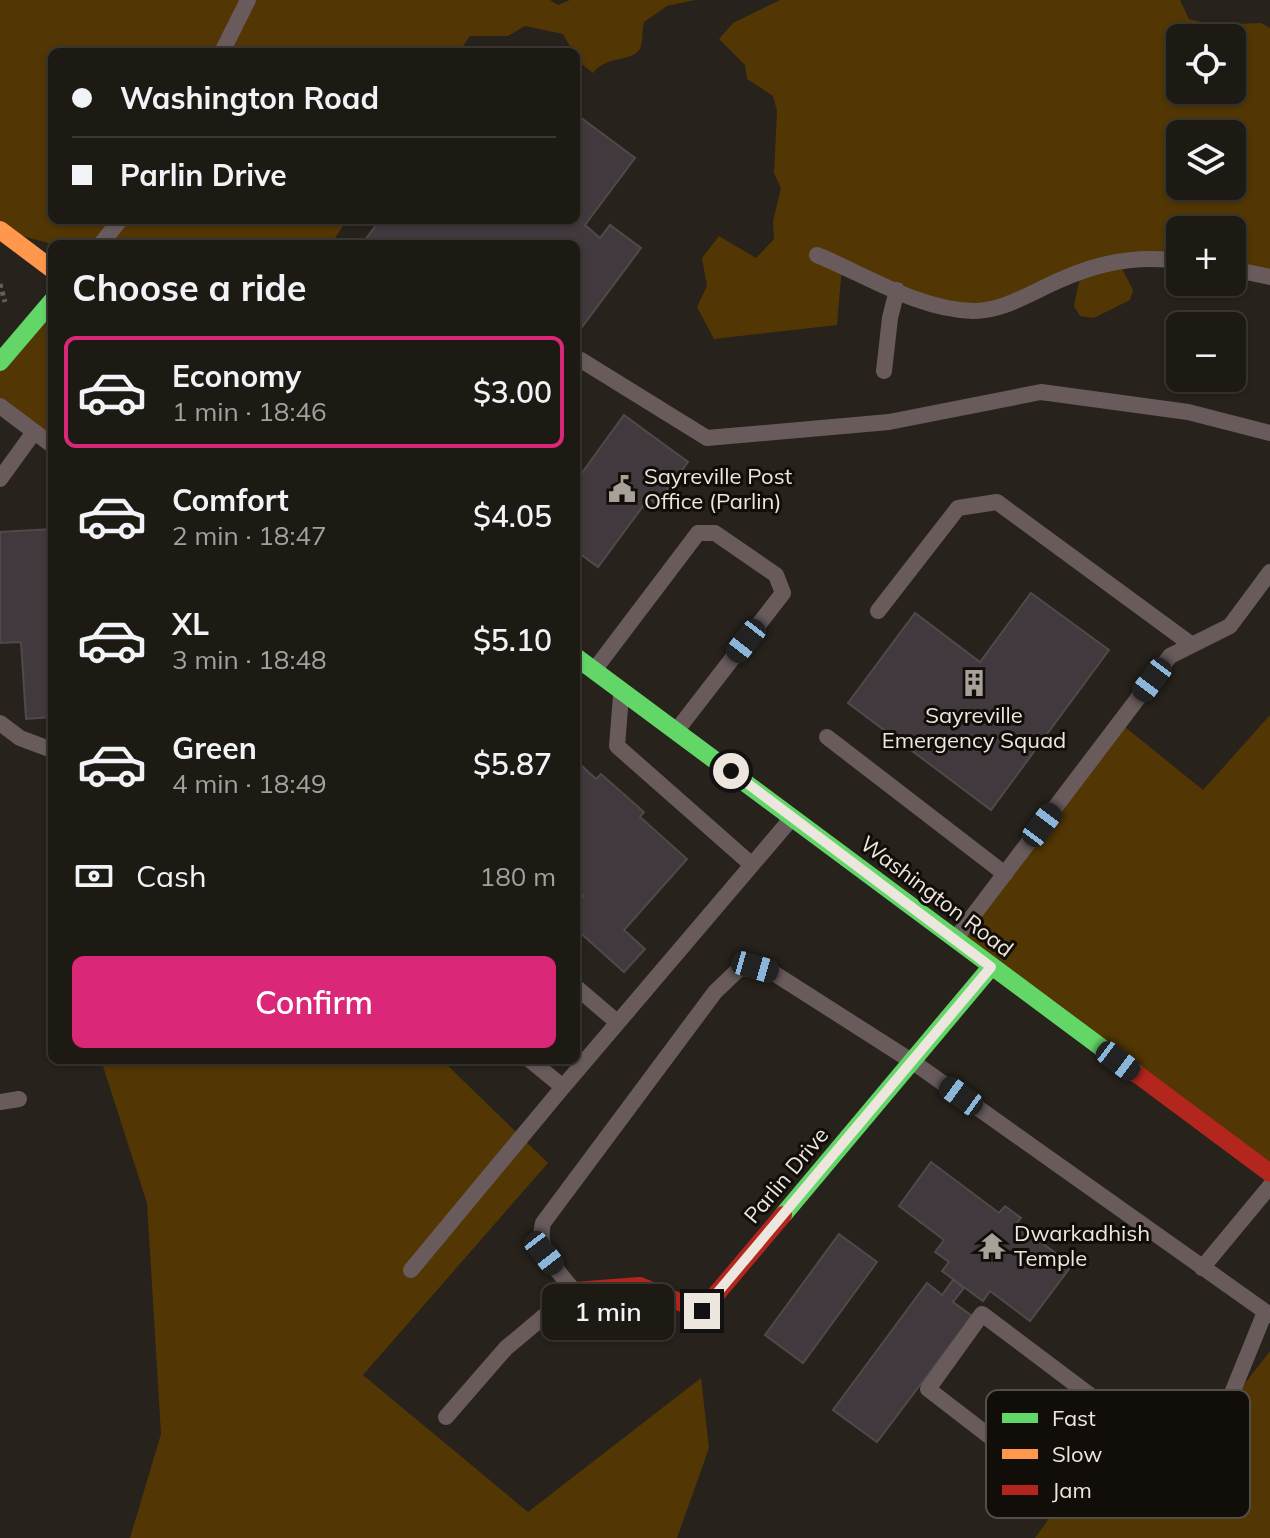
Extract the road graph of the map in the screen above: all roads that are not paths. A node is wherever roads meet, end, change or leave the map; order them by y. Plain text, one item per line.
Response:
1 (248, 0) edge
2 (224, 48) edge
3 (117, 224) edge
4 (0, 230) edge
5 (104, 240) edge
6 (817, 255) dead end
7 (1166, 261) edge
8 (48, 266) edge
9 (1246, 272) edge
10 (1270, 277) edge
11 (897, 290) junction
12 (48, 306) edge
13 (581, 360) dead end
14 (0, 362) edge
15 (884, 371) dead end
16 (0, 406) edge
17 (34, 432) junction
18 (1270, 433) edge
19 (48, 442) edge
20 (0, 479) edge
21 (1270, 572) edge
22 (878, 611) dead end
23 (1192, 645) junction
24 (580, 660) edge
25 (594, 670) junction
26 (622, 691) junction
27 (0, 723) edge
28 (677, 730) junction
29 (827, 737) dead end
30 (48, 748) edge
31 (792, 818) junction
32 (752, 865) junction
33 (1005, 874) junction
34 (955, 939) junction
35 (991, 967) junction
36 (580, 990) edge
37 (617, 1022) junction
38 (913, 1062) junction
39 (535, 1064) edge
40 (563, 1087) junction
41 (19, 1099) dead end
42 (0, 1102) edge
43 (1270, 1173) edge
44 (1270, 1186) edge
45 (1202, 1268) junction
46 (411, 1270) dead end
47 (574, 1291) junction
48 (1267, 1314) edge
49 (1083, 1390) edge
50 (1234, 1390) edge
51 (446, 1417) dead end
52 (986, 1434) edge

1 - 2 lane
3 - 5 lane
4 - 8 main road
6 - 11 lane
7 - 11 lane
9 - 10 lane
11 - 15 lane
12 - 14 main road
13 - 18 lane
16 - 17 lane
17 - 19 lane
17 - 20 lane
21 - 23 lane
22 - 23 lane
23 - 33 lane
24 - 25 main road, Washington Road
25 - 26 main road, Washington Road
25 - 28 lane
26 - 28 main road, Washington Road
26 - 32 lane
27 - 30 lane
28 - 31 main road, Washington Road
29 - 33 lane
31 - 32 lane
31 - 34 main road, Washington Road
32 - 37 lane
33 - 34 lane
34 - 35 main road, Washington Road
35 - 38 main road, Parlin Drive
35 - 43 main road, Washington Road
36 - 37 lane
37 - 40 lane
38 - 45 lane
38 - 47 main road, Parlin Drive
38 - 47 lane
39 - 40 lane
40 - 46 lane
41 - 42 lane
44 - 45 lane
45 - 48 lane
47 - 51 lane
48 - 50 lane
49 - 52 lane

